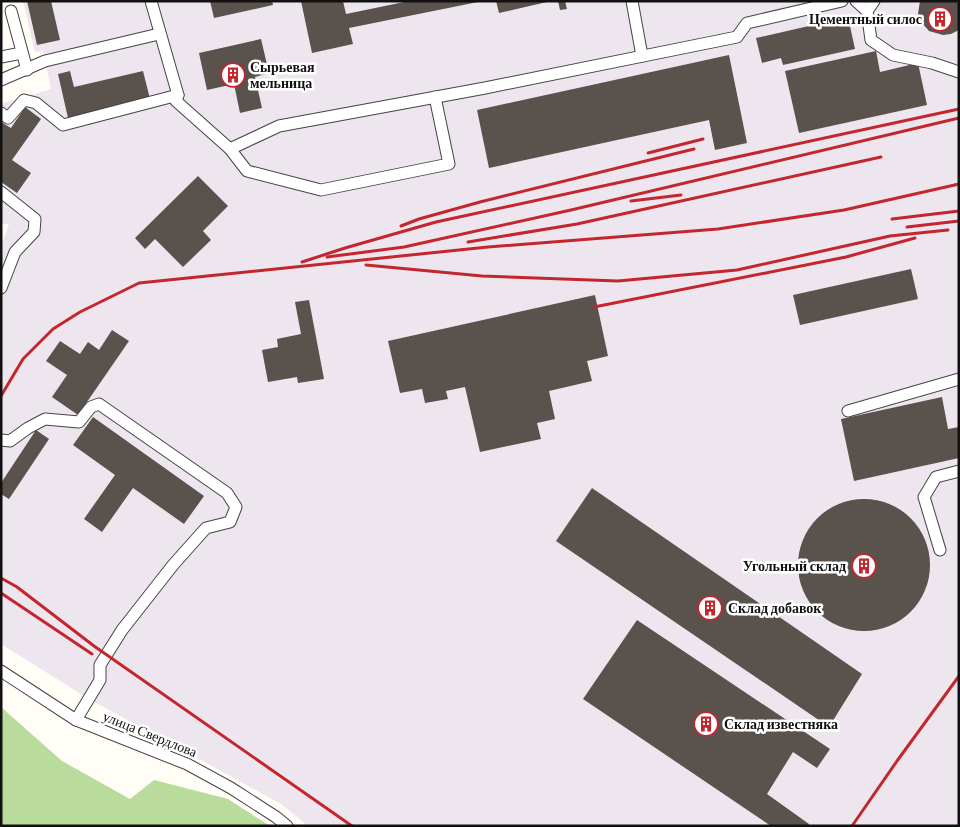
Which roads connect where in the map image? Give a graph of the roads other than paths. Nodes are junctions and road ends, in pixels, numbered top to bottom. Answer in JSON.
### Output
{"nodes":[{"id":1,"x":151,"y":1,"type":"edge"},
{"id":2,"x":632,"y":1,"type":"edge"},
{"id":3,"x":842,"y":1,"type":"edge"},
{"id":4,"x":856,"y":1,"type":"edge"},
{"id":5,"x":874,"y":1,"type":"edge"},
{"id":6,"x":11,"y":11,"type":"dead end"},
{"id":7,"x":867,"y":11,"type":"junction"},
{"id":8,"x":159,"y":34,"type":"junction"},
{"id":9,"x":22,"y":53,"type":"junction"},
{"id":10,"x":642,"y":56,"type":"junction"},
{"id":11,"x":1,"y":57,"type":"edge"},
{"id":12,"x":27,"y":70,"type":"junction"},
{"id":13,"x":959,"y":72,"type":"edge"},
{"id":14,"x":1,"y":80,"type":"edge"},
{"id":15,"x":178,"y":95,"type":"junction"},
{"id":16,"x":435,"y":97,"type":"junction"},
{"id":17,"x":1,"y":113,"type":"edge"},
{"id":18,"x":230,"y":149,"type":"junction"},
{"id":19,"x":1,"y":192,"type":"edge"},
{"id":20,"x":1,"y":288,"type":"edge"},
{"id":21,"x":959,"y":380,"type":"edge"},
{"id":22,"x":848,"y":411,"type":"dead end"},
{"id":23,"x":1,"y":440,"type":"edge"},
{"id":24,"x":959,"y":471,"type":"edge"},
{"id":25,"x":940,"y":550,"type":"dead end"},
{"id":26,"x":1,"y":671,"type":"edge"},
{"id":27,"x":76,"y":720,"type":"junction"},
{"id":28,"x":287,"y":826,"type":"edge"}],
"edges":[{"from":1,"to":8,"type":"street"},
{"from":2,"to":10,"type":"street"},
{"from":3,"to":10,"type":"street"},
{"from":4,"to":7,"type":"street"},
{"from":5,"to":7,"type":"street"},
{"from":6,"to":9,"type":"street"},
{"from":7,"to":13,"type":"street"},
{"from":8,"to":12,"type":"street"},
{"from":8,"to":15,"type":"street"},
{"from":9,"to":11,"type":"street"},
{"from":9,"to":12,"type":"street"},
{"from":10,"to":16,"type":"street"},
{"from":12,"to":14,"type":"street"},
{"from":15,"to":17,"type":"street"},
{"from":15,"to":18,"type":"street"},
{"from":16,"to":18,"type":"street"},
{"from":16,"to":18,"type":"street"},
{"from":19,"to":20,"type":"street"},
{"from":21,"to":22,"type":"street"},
{"from":23,"to":27,"type":"street"},
{"from":24,"to":25,"type":"street"},
{"from":26,"to":27,"type":"street","name":"улица Свердлова"},
{"from":27,"to":28,"type":"street","name":"улица Свердлова"}]}
